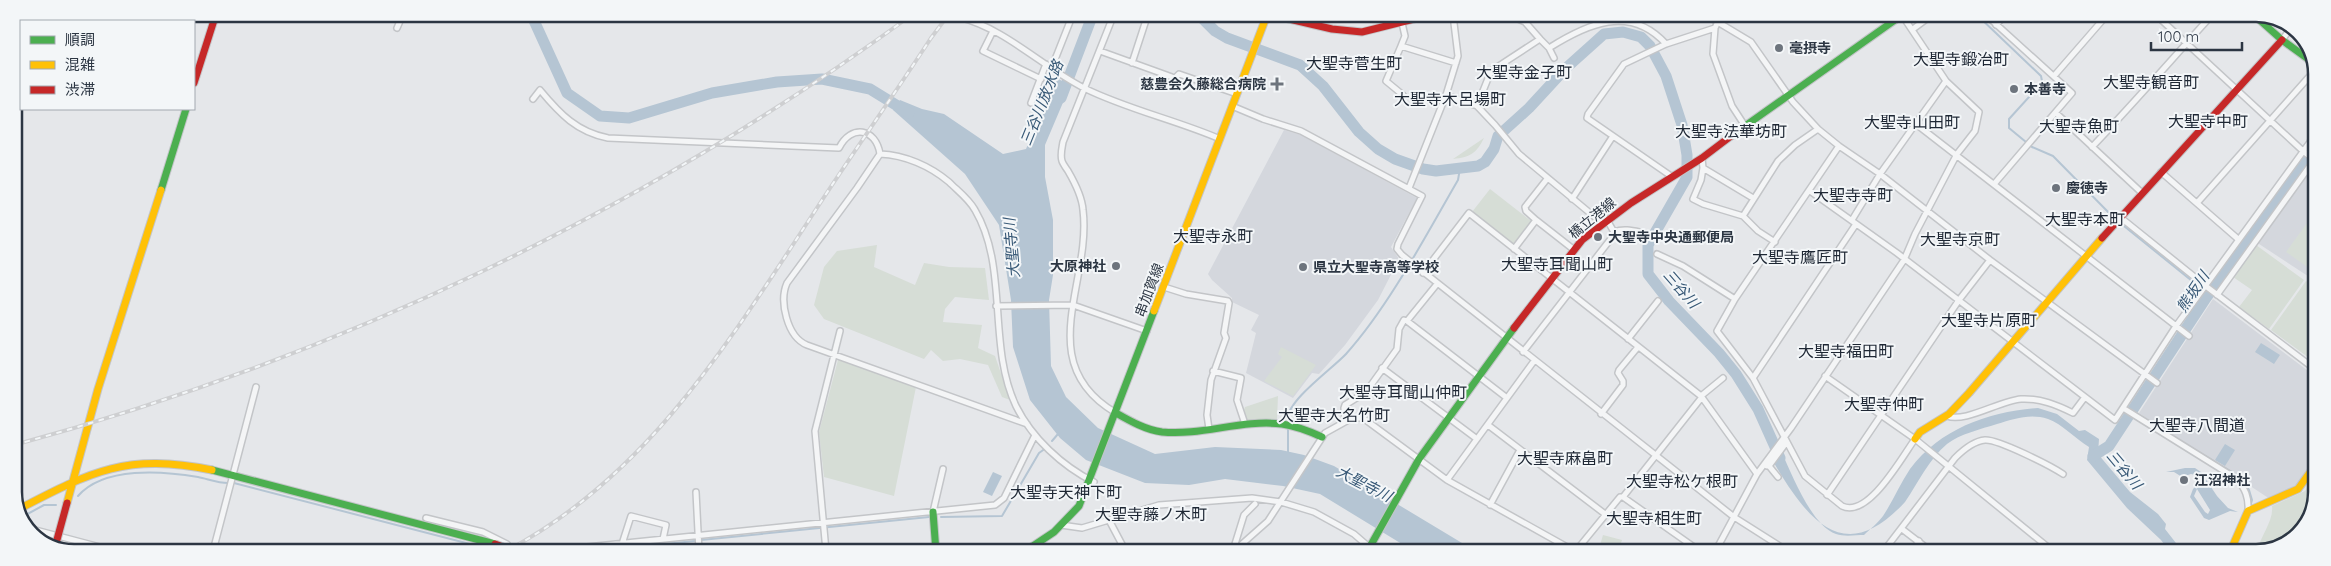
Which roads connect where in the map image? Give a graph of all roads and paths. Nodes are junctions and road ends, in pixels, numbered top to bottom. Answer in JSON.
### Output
{"nodes":[{"id":1,"x":213,"y":22,"type":"edge"},
{"id":2,"x":400,"y":22,"type":"edge"},
{"id":3,"x":977,"y":22,"type":"edge"},
{"id":4,"x":1070,"y":22,"type":"edge"},
{"id":5,"x":1111,"y":22,"type":"edge"},
{"id":6,"x":1145,"y":22,"type":"edge"},
{"id":7,"x":1264,"y":22,"type":"edge"},
{"id":8,"x":1306,"y":22,"type":"edge"},
{"id":9,"x":1398,"y":22,"type":"edge"},
{"id":10,"x":1405,"y":22,"type":"edge"},
{"id":11,"x":1454,"y":22,"type":"edge"},
{"id":12,"x":1526,"y":22,"type":"edge"},
{"id":13,"x":1602,"y":22,"type":"edge"},
{"id":14,"x":1616,"y":22,"type":"edge"},
{"id":15,"x":1718,"y":22,"type":"edge"},
{"id":16,"x":1720,"y":22,"type":"edge"},
{"id":17,"x":1892,"y":22,"type":"edge"},
{"id":18,"x":1908,"y":22,"type":"edge"},
{"id":19,"x":1922,"y":22,"type":"edge"},
{"id":20,"x":1993,"y":22,"type":"edge"},
{"id":21,"x":1999,"y":22,"type":"edge"},
{"id":22,"x":2102,"y":22,"type":"edge"},
{"id":23,"x":2164,"y":22,"type":"edge"},
{"id":24,"x":2206,"y":22,"type":"edge"},
{"id":25,"x":1597,"y":23,"type":"joint"},
{"id":26,"x":2263,"y":23,"type":"edge"},
{"id":27,"x":1996,"y":25,"type":"junction"},
{"id":28,"x":397,"y":28,"type":"dead end"},
{"id":29,"x":1715,"y":28,"type":"junction"},
{"id":30,"x":1913,"y":29,"type":"junction"},
{"id":31,"x":993,"y":30,"type":"junction"},
{"id":32,"x":2288,"y":33,"type":"edge"},
{"id":33,"x":1540,"y":39,"type":"junction"},
{"id":34,"x":2282,"y":40,"type":"junction"},
{"id":35,"x":2186,"y":43,"type":"junction"},
{"id":36,"x":1665,"y":44,"type":"junction"},
{"id":37,"x":1400,"y":46,"type":"junction"},
{"id":38,"x":1549,"y":48,"type":"junction"},
{"id":39,"x":1100,"y":51,"type":"junction"},
{"id":40,"x":1554,"y":58,"type":"dead end"},
{"id":41,"x":2306,"y":58,"type":"edge"},
{"id":42,"x":1132,"y":62,"type":"junction"},
{"id":43,"x":1456,"y":63,"type":"junction"},
{"id":44,"x":1051,"y":67,"type":"junction"},
{"id":45,"x":2054,"y":76,"type":"junction"},
{"id":46,"x":2308,"y":78,"type":"edge"},
{"id":47,"x":1041,"y":79,"type":"junction"},
{"id":48,"x":195,"y":80,"type":"edge"},
{"id":49,"x":1946,"y":81,"type":"junction"},
{"id":50,"x":1083,"y":87,"type":"junction"},
{"id":51,"x":2236,"y":88,"type":"junction"},
{"id":52,"x":1237,"y":94,"type":"junction"},
{"id":53,"x":1788,"y":94,"type":"junction"},
{"id":54,"x":1403,"y":95,"type":"dead end"},
{"id":55,"x":1446,"y":95,"type":"junction"},
{"id":56,"x":533,"y":99,"type":"dead end"},
{"id":57,"x":1031,"y":103,"type":"dead end"},
{"id":58,"x":1232,"y":106,"type":"junction"},
{"id":59,"x":1477,"y":106,"type":"junction"},
{"id":60,"x":186,"y":110,"type":"edge"},
{"id":61,"x":2056,"y":113,"type":"junction"},
{"id":62,"x":2271,"y":121,"type":"junction"},
{"id":63,"x":1916,"y":124,"type":"junction"},
{"id":64,"x":1745,"y":126,"type":"junction"},
{"id":65,"x":1818,"y":129,"type":"junction"},
{"id":66,"x":1613,"y":136,"type":"junction"},
{"id":67,"x":1220,"y":139,"type":"junction"},
{"id":68,"x":2308,"y":144,"type":"edge"},
{"id":69,"x":1839,"y":146,"type":"junction"},
{"id":70,"x":2092,"y":146,"type":"junction"},
{"id":71,"x":2304,"y":152,"type":"junction"},
{"id":72,"x":880,"y":154,"type":"junction"},
{"id":73,"x":1957,"y":154,"type":"junction"},
{"id":74,"x":2308,"y":155,"type":"edge"},
{"id":75,"x":1700,"y":160,"type":"junction"},
{"id":76,"x":1703,"y":168,"type":"junction"},
{"id":77,"x":2308,"y":169,"type":"edge"},
{"id":78,"x":2162,"y":172,"type":"junction"},
{"id":79,"x":1880,"y":174,"type":"junction"},
{"id":80,"x":1671,"y":176,"type":"junction"},
{"id":81,"x":1547,"y":179,"type":"junction"},
{"id":82,"x":1995,"y":183,"type":"junction"},
{"id":83,"x":1409,"y":188,"type":"junction"},
{"id":84,"x":1810,"y":192,"type":"junction"},
{"id":85,"x":2142,"y":193,"type":"junction"},
{"id":86,"x":1753,"y":198,"type":"junction"},
{"id":87,"x":1572,"y":199,"type":"junction"},
{"id":88,"x":2197,"y":203,"type":"junction"},
{"id":89,"x":1927,"y":210,"type":"junction"},
{"id":90,"x":1743,"y":216,"type":"junction"},
{"id":91,"x":2120,"y":217,"type":"junction"},
{"id":92,"x":1536,"y":220,"type":"junction"},
{"id":93,"x":1605,"y":221,"type":"junction"},
{"id":94,"x":1854,"y":222,"type":"junction"},
{"id":95,"x":1614,"y":232,"type":"junction"},
{"id":96,"x":1644,"y":233,"type":"dead end"},
{"id":97,"x":2238,"y":239,"type":"junction"},
{"id":98,"x":1775,"y":242,"type":"junction"},
{"id":99,"x":1514,"y":249,"type":"junction"},
{"id":100,"x":1573,"y":249,"type":"junction"},
{"id":101,"x":1657,"y":254,"type":"dead end"},
{"id":102,"x":2087,"y":256,"type":"junction"},
{"id":103,"x":1904,"y":260,"type":"junction"},
{"id":104,"x":1990,"y":260,"type":"junction"},
{"id":105,"x":1422,"y":272,"type":"junction"},
{"id":106,"x":1550,"y":278,"type":"junction"},
{"id":107,"x":1437,"y":284,"type":"junction"},
{"id":108,"x":2206,"y":286,"type":"junction"},
{"id":109,"x":1164,"y":288,"type":"junction"},
{"id":110,"x":1569,"y":293,"type":"junction"},
{"id":111,"x":2216,"y":294,"type":"junction"},
{"id":112,"x":1736,"y":299,"type":"junction"},
{"id":113,"x":1959,"y":300,"type":"junction"},
{"id":114,"x":1658,"y":301,"type":"dead end"},
{"id":115,"x":2048,"y":302,"type":"junction"},
{"id":116,"x":1070,"y":305,"type":"junction"},
{"id":117,"x":996,"y":306,"type":"junction"},
{"id":118,"x":1406,"y":321,"type":"junction"},
{"id":119,"x":2176,"y":326,"type":"junction"},
{"id":120,"x":840,"y":331,"type":"dead end"},
{"id":121,"x":1147,"y":331,"type":"junction"},
{"id":122,"x":2188,"y":336,"type":"dead end"},
{"id":123,"x":1506,"y":338,"type":"junction"},
{"id":124,"x":1628,"y":339,"type":"junction"},
{"id":125,"x":2014,"y":342,"type":"junction"},
{"id":126,"x":1638,"y":347,"type":"junction"},
{"id":127,"x":1523,"y":352,"type":"junction"},
{"id":128,"x":833,"y":355,"type":"junction"},
{"id":129,"x":1534,"y":361,"type":"junction"},
{"id":130,"x":2308,"y":364,"type":"edge"},
{"id":131,"x":1382,"y":368,"type":"junction"},
{"id":132,"x":1213,"y":371,"type":"junction"},
{"id":133,"x":2144,"y":375,"type":"junction"},
{"id":134,"x":1478,"y":376,"type":"junction"},
{"id":135,"x":1825,"y":376,"type":"junction"},
{"id":136,"x":1724,"y":378,"type":"dead end"},
{"id":137,"x":1753,"y":378,"type":"junction"},
{"id":138,"x":2156,"y":383,"type":"dead end"},
{"id":139,"x":256,"y":388,"type":"dead end"},
{"id":140,"x":1701,"y":397,"type":"junction"},
{"id":141,"x":1507,"y":398,"type":"junction"},
{"id":142,"x":2085,"y":398,"type":"junction"},
{"id":143,"x":2122,"y":408,"type":"junction"},
{"id":144,"x":1601,"y":414,"type":"junction"},
{"id":145,"x":1881,"y":414,"type":"junction"},
{"id":146,"x":1115,"y":415,"type":"junction"},
{"id":147,"x":1947,"y":416,"type":"junction"},
{"id":148,"x":1449,"y":417,"type":"junction"},
{"id":149,"x":1345,"y":421,"type":"junction"},
{"id":150,"x":1027,"y":424,"type":"junction"},
{"id":151,"x":1245,"y":424,"type":"junction"},
{"id":152,"x":1488,"y":425,"type":"junction"},
{"id":153,"x":1209,"y":429,"type":"junction"},
{"id":154,"x":1035,"y":435,"type":"junction"},
{"id":155,"x":1322,"y":436,"type":"junction"},
{"id":156,"x":1477,"y":439,"type":"junction"},
{"id":157,"x":1915,"y":439,"type":"junction"},
{"id":158,"x":1784,"y":441,"type":"junction"},
{"id":159,"x":1520,"y":450,"type":"junction"},
{"id":160,"x":1655,"y":456,"type":"junction"},
{"id":161,"x":1419,"y":459,"type":"junction"},
{"id":162,"x":1768,"y":464,"type":"junction"},
{"id":163,"x":1948,"y":466,"type":"junction"},
{"id":164,"x":943,"y":469,"type":"dead end"},
{"id":165,"x":1757,"y":474,"type":"junction"},
{"id":166,"x":2063,"y":474,"type":"dead end"},
{"id":167,"x":2308,"y":475,"type":"edge"},
{"id":168,"x":233,"y":476,"type":"junction"},
{"id":169,"x":1778,"y":477,"type":"dead end"},
{"id":170,"x":1091,"y":480,"type":"junction"},
{"id":171,"x":1447,"y":480,"type":"junction"},
{"id":172,"x":73,"y":481,"type":"junction"},
{"id":173,"x":696,"y":492,"type":"dead end"},
{"id":174,"x":1827,"y":495,"type":"junction"},
{"id":175,"x":1623,"y":497,"type":"junction"},
{"id":176,"x":1245,"y":498,"type":"junction"},
{"id":177,"x":1281,"y":502,"type":"junction"},
{"id":178,"x":1490,"y":505,"type":"junction"},
{"id":179,"x":25,"y":506,"type":"edge"},
{"id":180,"x":2248,"y":510,"type":"junction"},
{"id":181,"x":934,"y":512,"type":"junction"},
{"id":182,"x":1605,"y":514,"type":"junction"},
{"id":183,"x":1734,"y":517,"type":"junction"},
{"id":184,"x":426,"y":518,"type":"dead end"},
{"id":185,"x":1109,"y":520,"type":"junction"},
{"id":186,"x":824,"y":525,"type":"junction"},
{"id":187,"x":1061,"y":525,"type":"junction"},
{"id":188,"x":1902,"y":528,"type":"junction"},
{"id":189,"x":40,"y":531,"type":"edge"},
{"id":190,"x":698,"y":535,"type":"junction"},
{"id":191,"x":663,"y":539,"type":"junction"},
{"id":192,"x":57,"y":540,"type":"edge"},
{"id":193,"x":1919,"y":541,"type":"junction"},
{"id":194,"x":89,"y":544,"type":"edge"},
{"id":195,"x":215,"y":544,"type":"edge"},
{"id":196,"x":495,"y":544,"type":"edge"},
{"id":197,"x":507,"y":544,"type":"tunnel mouth"},
{"id":198,"x":622,"y":544,"type":"joint"},
{"id":199,"x":699,"y":544,"type":"edge"},
{"id":200,"x":825,"y":544,"type":"edge"},
{"id":201,"x":936,"y":544,"type":"edge"},
{"id":202,"x":1038,"y":544,"type":"edge"},
{"id":203,"x":1122,"y":544,"type":"edge"},
{"id":204,"x":1235,"y":544,"type":"edge"},
{"id":205,"x":1242,"y":544,"type":"edge"},
{"id":206,"x":1365,"y":544,"type":"edge"},
{"id":207,"x":1371,"y":544,"type":"edge"},
{"id":208,"x":1561,"y":544,"type":"edge"},
{"id":209,"x":1581,"y":544,"type":"edge"},
{"id":210,"x":1690,"y":544,"type":"edge"},
{"id":211,"x":1719,"y":544,"type":"edge"},
{"id":212,"x":1776,"y":544,"type":"edge"},
{"id":213,"x":1889,"y":544,"type":"edge"},
{"id":214,"x":1917,"y":544,"type":"edge"},
{"id":215,"x":1923,"y":544,"type":"edge"},
{"id":216,"x":2044,"y":544,"type":"edge"},
{"id":217,"x":2233,"y":544,"type":"edge"}],
"edges":[{"from":1,"to":48,"type":"main road"},
{"from":2,"to":28,"type":"street"},
{"from":3,"to":31,"type":"street"},
{"from":4,"to":44,"type":"street"},
{"from":5,"to":39,"type":"street"},
{"from":6,"to":42,"type":"street"},
{"from":7,"to":52,"type":"main road","name":"串加賀線"},
{"from":8,"to":9,"type":"main road"},
{"from":10,"to":37,"type":"street"},
{"from":11,"to":43,"type":"street"},
{"from":12,"to":33,"type":"street"},
{"from":13,"to":25,"type":"street"},
{"from":14,"to":36,"type":"street"},
{"from":15,"to":29,"type":"street"},
{"from":16,"to":53,"type":"street"},
{"from":17,"to":53,"type":"main road","name":"橋立港線"},
{"from":18,"to":30,"type":"street"},
{"from":19,"to":30,"type":"street"},
{"from":20,"to":27,"type":"street"},
{"from":21,"to":27,"type":"street"},
{"from":22,"to":45,"type":"street"},
{"from":23,"to":35,"type":"street"},
{"from":24,"to":35,"type":"street"},
{"from":25,"to":38,"type":"street"},
{"from":26,"to":34,"type":"main road"},
{"from":27,"to":45,"type":"street"},
{"from":29,"to":36,"type":"street"},
{"from":29,"to":64,"type":"street"},
{"from":30,"to":49,"type":"street"},
{"from":31,"to":44,"type":"street"},
{"from":31,"to":47,"type":"street"},
{"from":32,"to":34,"type":"street"},
{"from":33,"to":38,"type":"street"},
{"from":33,"to":59,"type":"street"},
{"from":34,"to":41,"type":"main road"},
{"from":34,"to":51,"type":"main road"},
{"from":35,"to":51,"type":"street"},
{"from":35,"to":70,"type":"street"},
{"from":36,"to":66,"type":"street"},
{"from":37,"to":43,"type":"street"},
{"from":37,"to":54,"type":"street"},
{"from":38,"to":40,"type":"street"},
{"from":39,"to":42,"type":"street"},
{"from":39,"to":50,"type":"street"},
{"from":42,"to":52,"type":"street"},
{"from":43,"to":55,"type":"street"},
{"from":44,"to":47,"type":"street"},
{"from":44,"to":50,"type":"street"},
{"from":45,"to":61,"type":"street"},
{"from":46,"to":62,"type":"street"},
{"from":47,"to":57,"type":"street"},
{"from":49,"to":63,"type":"street"},
{"from":49,"to":73,"type":"street"},
{"from":50,"to":67,"type":"street"},
{"from":50,"to":116,"type":"street"},
{"from":51,"to":62,"type":"street"},
{"from":51,"to":78,"type":"main road"},
{"from":52,"to":58,"type":"main road","name":"串加賀線"},
{"from":53,"to":64,"type":"main road","name":"橋立港線"},
{"from":53,"to":65,"type":"street"},
{"from":55,"to":59,"type":"street"},
{"from":55,"to":83,"type":"street"},
{"from":56,"to":72,"type":"street"},
{"from":58,"to":67,"type":"main road","name":"串加賀線"},
{"from":58,"to":83,"type":"street"},
{"from":59,"to":81,"type":"street"},
{"from":60,"to":172,"type":"main road"},
{"from":61,"to":70,"type":"street"},
{"from":61,"to":82,"type":"street"},
{"from":62,"to":71,"type":"street"},
{"from":62,"to":88,"type":"street"},
{"from":63,"to":73,"type":"street"},
{"from":63,"to":79,"type":"street"},
{"from":64,"to":75,"type":"main road","name":"橋立港線"},
{"from":65,"to":69,"type":"street"},
{"from":65,"to":86,"type":"street"},
{"from":66,"to":80,"type":"street"},
{"from":66,"to":87,"type":"street"},
{"from":67,"to":109,"type":"main road","name":"串加賀線"},
{"from":68,"to":71,"type":"street"},
{"from":69,"to":79,"type":"street"},
{"from":69,"to":84,"type":"street"},
{"from":70,"to":85,"type":"street"},
{"from":71,"to":74,"type":"street"},
{"from":71,"to":97,"type":"street"},
{"from":72,"to":117,"type":"street"},
{"from":72,"to":128,"type":"street"},
{"from":73,"to":82,"type":"street"},
{"from":73,"to":89,"type":"street"},
{"from":75,"to":76,"type":"street"},
{"from":75,"to":80,"type":"main road","name":"橋立港線"},
{"from":76,"to":86,"type":"street"},
{"from":76,"to":90,"type":"street"},
{"from":77,"to":111,"type":"street"},
{"from":78,"to":85,"type":"main road"},
{"from":78,"to":88,"type":"street"},
{"from":79,"to":89,"type":"street"},
{"from":79,"to":94,"type":"street"},
{"from":80,"to":93,"type":"main road","name":"橋立港線"},
{"from":81,"to":87,"type":"street"},
{"from":81,"to":92,"type":"street"},
{"from":82,"to":102,"type":"street"},
{"from":83,"to":105,"type":"street"},
{"from":84,"to":94,"type":"street"},
{"from":84,"to":98,"type":"street"},
{"from":85,"to":91,"type":"main road"},
{"from":86,"to":90,"type":"street"},
{"from":87,"to":93,"type":"street"},
{"from":88,"to":97,"type":"street"},
{"from":89,"to":103,"type":"street"},
{"from":89,"to":104,"type":"street"},
{"from":90,"to":98,"type":"street"},
{"from":91,"to":102,"type":"main road"},
{"from":91,"to":108,"type":"street"},
{"from":92,"to":99,"type":"street"},
{"from":92,"to":100,"type":"street"},
{"from":93,"to":95,"type":"street"},
{"from":93,"to":100,"type":"main road","name":"橋立港線"},
{"from":94,"to":103,"type":"street"},
{"from":94,"to":137,"type":"street"},
{"from":95,"to":96,"type":"street"},
{"from":95,"to":110,"type":"street"},
{"from":97,"to":108,"type":"street"},
{"from":98,"to":112,"type":"street"},
{"from":99,"to":105,"type":"street"},
{"from":99,"to":106,"type":"street"},
{"from":100,"to":106,"type":"main road","name":"橋立港線"},
{"from":101,"to":112,"type":"street"},
{"from":102,"to":115,"type":"main road"},
{"from":102,"to":119,"type":"street"},
{"from":103,"to":113,"type":"street"},
{"from":103,"to":135,"type":"street"},
{"from":104,"to":113,"type":"street"},
{"from":104,"to":115,"type":"street"},
{"from":105,"to":107,"type":"street"},
{"from":106,"to":110,"type":"street"},
{"from":106,"to":123,"type":"main road","name":"橋立港線"},
{"from":107,"to":118,"type":"street"},
{"from":107,"to":123,"type":"street"},
{"from":108,"to":111,"type":"street"},
{"from":108,"to":119,"type":"street"},
{"from":109,"to":121,"type":"main road","name":"串加賀線"},
{"from":109,"to":132,"type":"street"},
{"from":110,"to":124,"type":"street"},
{"from":110,"to":127,"type":"street"},
{"from":111,"to":130,"type":"street"},
{"from":112,"to":137,"type":"street"},
{"from":113,"to":125,"type":"street"},
{"from":113,"to":145,"type":"street"},
{"from":114,"to":124,"type":"street"},
{"from":115,"to":125,"type":"main road"},
{"from":115,"to":133,"type":"street"},
{"from":116,"to":117,"type":"street"},
{"from":116,"to":121,"type":"street"},
{"from":116,"to":146,"type":"street"},
{"from":117,"to":150,"type":"street"},
{"from":118,"to":131,"type":"street"},
{"from":118,"to":134,"type":"street"},
{"from":119,"to":122,"type":"street"},
{"from":119,"to":133,"type":"street"},
{"from":120,"to":128,"type":"street"},
{"from":121,"to":146,"type":"main road","name":"串加賀線"},
{"from":123,"to":127,"type":"street"},
{"from":123,"to":134,"type":"main road","name":"橋立港線"},
{"from":124,"to":126,"type":"street"},
{"from":125,"to":142,"type":"street"},
{"from":125,"to":147,"type":"main road"},
{"from":126,"to":140,"type":"street"},
{"from":126,"to":144,"type":"street"},
{"from":127,"to":129,"type":"street"},
{"from":128,"to":150,"type":"street"},
{"from":128,"to":186,"type":"street"},
{"from":129,"to":141,"type":"street"},
{"from":129,"to":144,"type":"street"},
{"from":131,"to":148,"type":"street"},
{"from":131,"to":149,"type":"street"},
{"from":132,"to":151,"type":"street"},
{"from":132,"to":153,"type":"street"},
{"from":133,"to":138,"type":"street"},
{"from":133,"to":143,"type":"street"},
{"from":134,"to":141,"type":"street"},
{"from":134,"to":148,"type":"main road","name":"橋立港線"},
{"from":135,"to":145,"type":"street"},
{"from":135,"to":158,"type":"street"},
{"from":136,"to":140,"type":"street"},
{"from":137,"to":158,"type":"street"},
{"from":139,"to":168,"type":"street"},
{"from":140,"to":160,"type":"street"},
{"from":140,"to":165,"type":"street"},
{"from":141,"to":152,"type":"street"},
{"from":142,"to":143,"type":"street"},
{"from":142,"to":147,"type":"street"},
{"from":143,"to":180,"type":"street"},
{"from":144,"to":160,"type":"street"},
{"from":145,"to":157,"type":"street"},
{"from":145,"to":174,"type":"street"},
{"from":146,"to":153,"type":"main road"},
{"from":146,"to":170,"type":"main road","name":"串加賀線"},
{"from":147,"to":157,"type":"main road"},
{"from":148,"to":156,"type":"street"},
{"from":148,"to":161,"type":"main road","name":"橋立港線"},
{"from":149,"to":155,"type":"street"},
{"from":149,"to":161,"type":"street"},
{"from":150,"to":154,"type":"street"},
{"from":151,"to":153,"type":"main road"},
{"from":151,"to":155,"type":"main road"},
{"from":152,"to":156,"type":"street"},
{"from":152,"to":159,"type":"street"},
{"from":154,"to":170,"type":"street"},
{"from":154,"to":181,"type":"street"},
{"from":155,"to":177,"type":"street"},
{"from":156,"to":171,"type":"street"},
{"from":157,"to":163,"type":"street"},
{"from":157,"to":174,"type":"street"},
{"from":158,"to":162,"type":"street"},
{"from":158,"to":174,"type":"street"},
{"from":159,"to":178,"type":"street"},
{"from":159,"to":182,"type":"street"},
{"from":160,"to":175,"type":"street"},
{"from":160,"to":183,"type":"street"},
{"from":161,"to":171,"type":"street"},
{"from":161,"to":207,"type":"main road","name":"橋立港線"},
{"from":162,"to":165,"type":"street"},
{"from":162,"to":169,"type":"street"},
{"from":163,"to":166,"type":"street"},
{"from":163,"to":188,"type":"street"},
{"from":163,"to":216,"type":"street"},
{"from":164,"to":181,"type":"street"},
{"from":165,"to":183,"type":"street"},
{"from":167,"to":180,"type":"main road"},
{"from":168,"to":172,"type":"main road"},
{"from":168,"to":195,"type":"street"},
{"from":168,"to":196,"type":"main road","bridge":true},
{"from":170,"to":187,"type":"main road","name":"串加賀線"},
{"from":171,"to":178,"type":"street"},
{"from":172,"to":179,"type":"main road"},
{"from":172,"to":192,"type":"main road","bridge":true},
{"from":173,"to":190,"type":"street"},
{"from":175,"to":182,"type":"street"},
{"from":175,"to":210,"type":"street"},
{"from":176,"to":177,"type":"street"},
{"from":176,"to":185,"type":"street"},
{"from":176,"to":204,"type":"street"},
{"from":177,"to":205,"type":"street"},
{"from":177,"to":206,"type":"street"},
{"from":178,"to":208,"type":"street"},
{"from":180,"to":217,"type":"main road"},
{"from":181,"to":186,"type":"street"},
{"from":181,"to":201,"type":"main road"},
{"from":182,"to":209,"type":"street"},
{"from":183,"to":211,"type":"street"},
{"from":183,"to":212,"type":"street"},
{"from":184,"to":197,"type":"street"},
{"from":185,"to":187,"type":"street"},
{"from":185,"to":203,"type":"street"},
{"from":186,"to":190,"type":"street"},
{"from":186,"to":200,"type":"street"},
{"from":187,"to":202,"type":"main road","name":"串加賀線"},
{"from":188,"to":193,"type":"street"},
{"from":188,"to":213,"type":"street"},
{"from":189,"to":194,"type":"street"},
{"from":190,"to":191,"type":"street"},
{"from":190,"to":199,"type":"street"},
{"from":191,"to":198,"type":"street"},
{"from":191,"to":198,"type":"street"},
{"from":193,"to":214,"type":"street"},
{"from":193,"to":215,"type":"street"}]}
